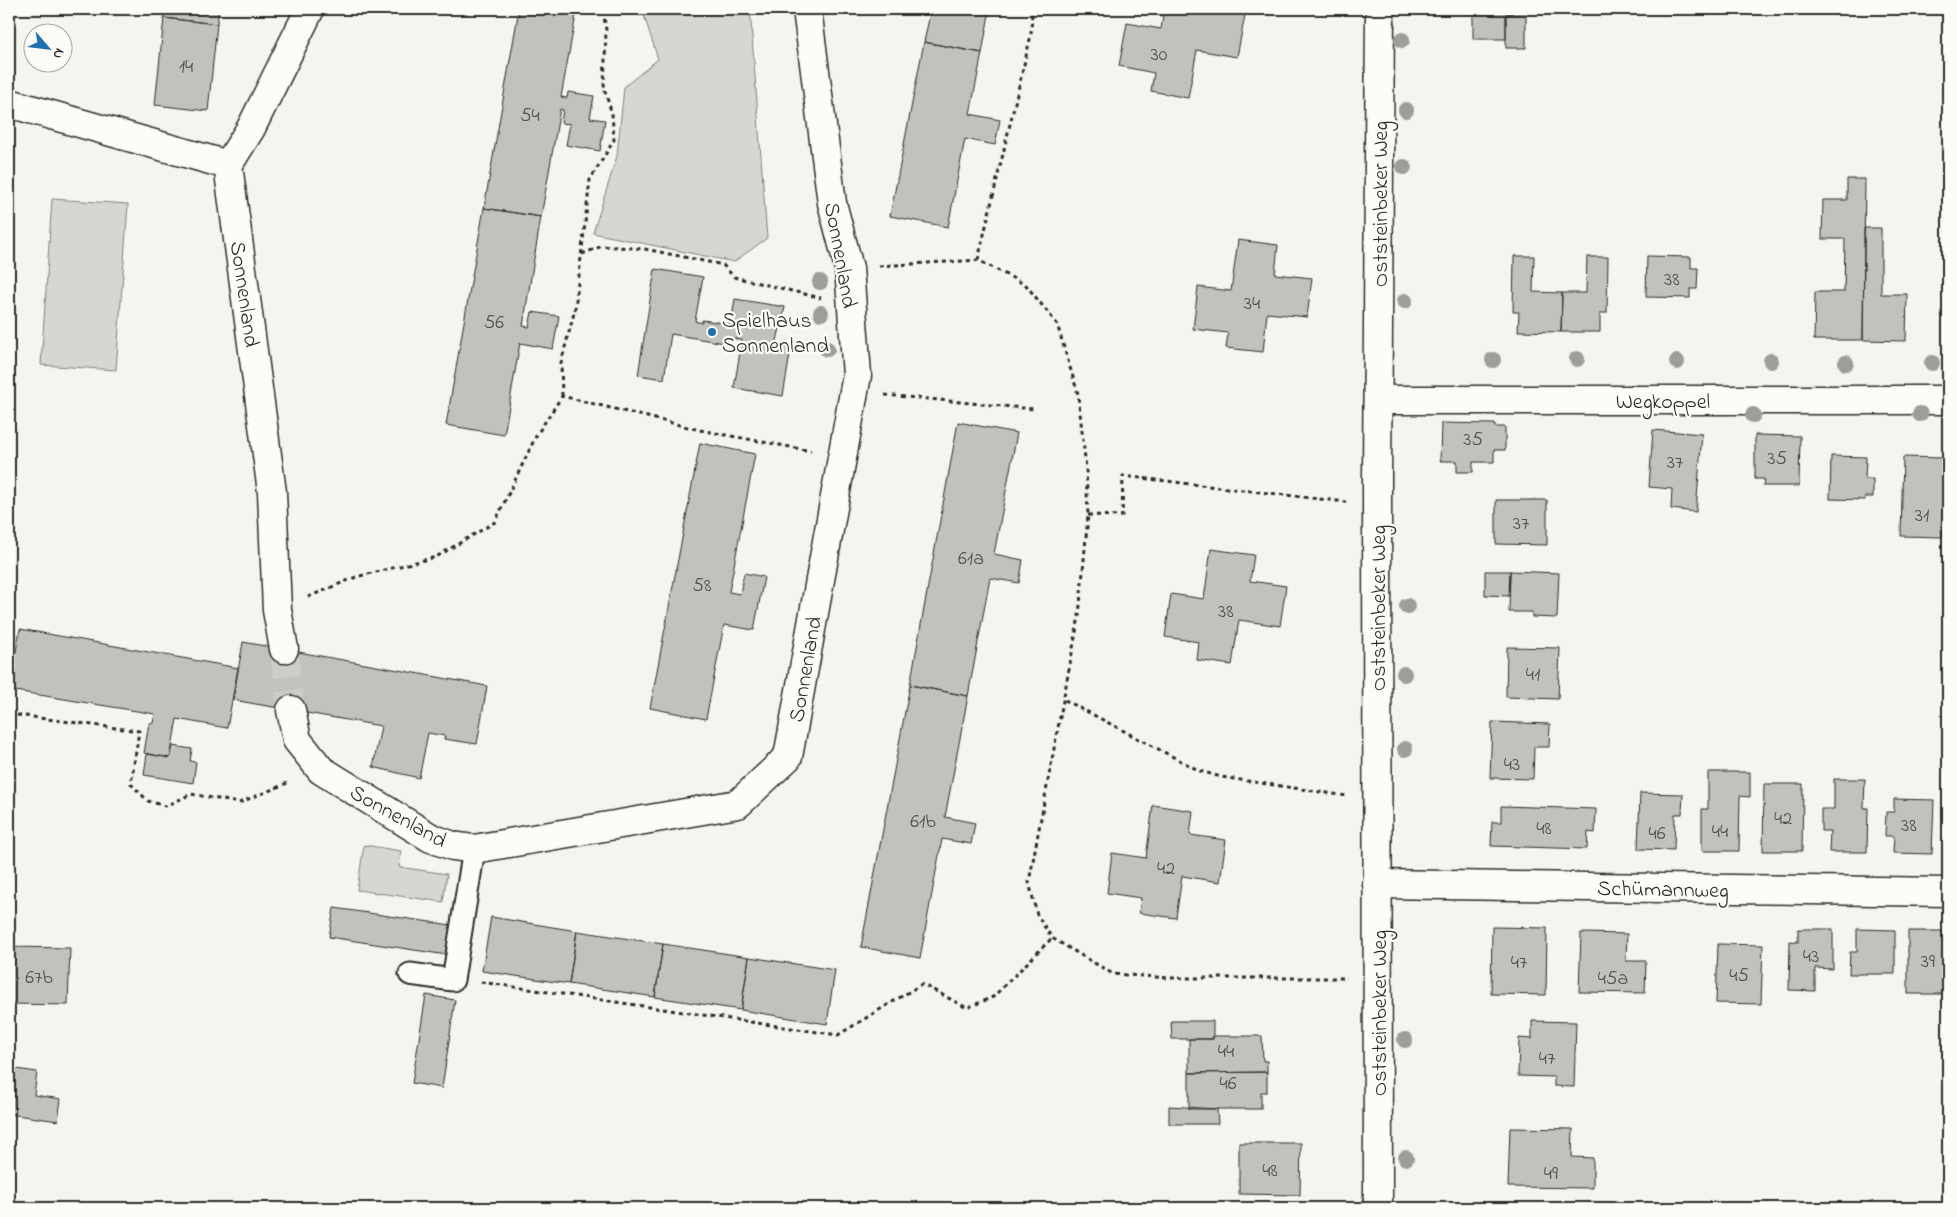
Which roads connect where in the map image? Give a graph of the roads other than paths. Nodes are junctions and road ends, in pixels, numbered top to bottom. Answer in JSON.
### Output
{"nodes":[{"id":1,"x":310,"y":9,"type":"edge"},
{"id":2,"x":807,"y":9,"type":"edge"},
{"id":3,"x":1380,"y":9,"type":"edge"},
{"id":4,"x":9,"y":103,"type":"edge"},
{"id":5,"x":228,"y":165,"type":"junction"},
{"id":6,"x":1378,"y":400,"type":"junction"},
{"id":7,"x":1948,"y":400,"type":"edge"},
{"id":8,"x":284,"y":650,"type":"tunnel mouth"},
{"id":9,"x":291,"y":710,"type":"tunnel mouth"},
{"id":10,"x":474,"y":849,"type":"junction"},
{"id":11,"x":1377,"y":884,"type":"junction"},
{"id":12,"x":1948,"y":892,"type":"edge"},
{"id":13,"x":410,"y":974,"type":"dead end"},
{"id":14,"x":1378,"y":1208,"type":"edge"}],
"edges":[{"from":1,"to":5,"type":"street"},
{"from":2,"to":10,"type":"street","name":"Sonnenland"},
{"from":3,"to":6,"type":"street","name":"Oststeinbeker Weg"},
{"from":4,"to":5,"type":"street"},
{"from":5,"to":8,"type":"street","name":"Sonnenland"},
{"from":6,"to":7,"type":"street","name":"Wegkoppel"},
{"from":6,"to":11,"type":"street","name":"Oststeinbeker Weg"},
{"from":9,"to":10,"type":"street","name":"Sonnenland"},
{"from":10,"to":13,"type":"lane"},
{"from":11,"to":12,"type":"street","name":"Schümannweg"},
{"from":11,"to":14,"type":"street","name":"Oststeinbeker Weg"}]}
